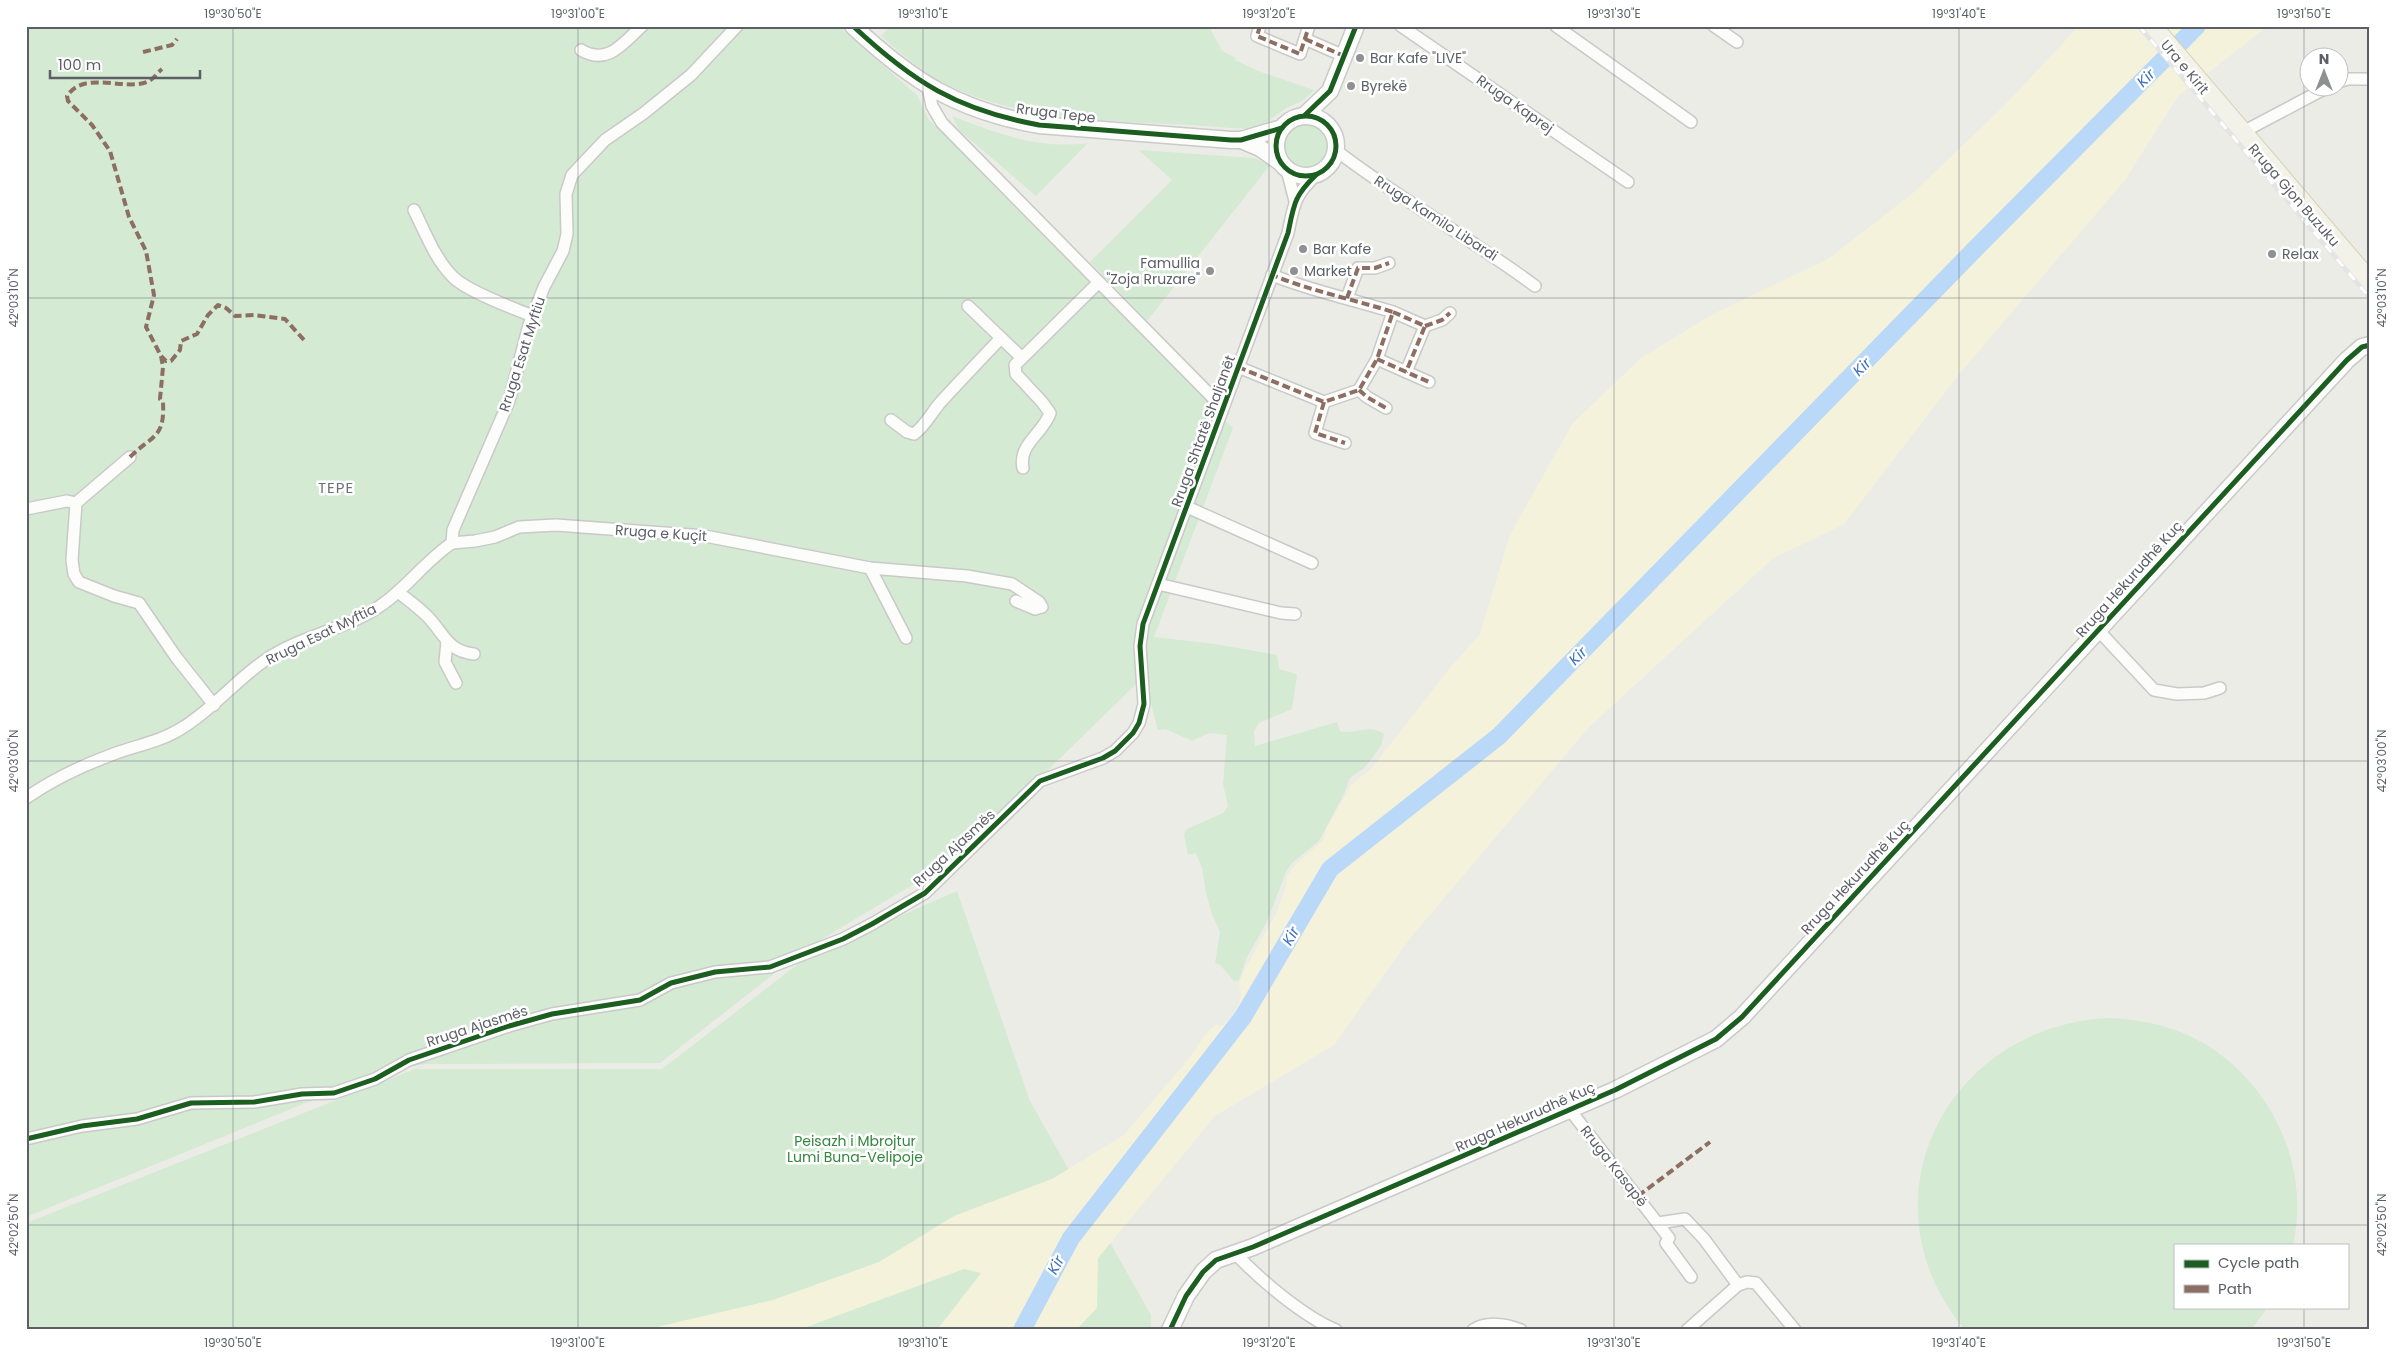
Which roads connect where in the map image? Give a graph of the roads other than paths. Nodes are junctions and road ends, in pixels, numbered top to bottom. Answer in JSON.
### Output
{"nodes":[{"id":1,"x":642,"y":26,"type":"edge"},
{"id":2,"x":737,"y":26,"type":"edge"},
{"id":3,"x":853,"y":26,"type":"edge"},
{"id":4,"x":1260,"y":26,"type":"edge"},
{"id":5,"x":1310,"y":26,"type":"edge"},
{"id":6,"x":1356,"y":26,"type":"edge"},
{"id":7,"x":1401,"y":26,"type":"edge"},
{"id":8,"x":1556,"y":26,"type":"edge"},
{"id":9,"x":1714,"y":26,"type":"edge"},
{"id":10,"x":2152,"y":26,"type":"edge"},
{"id":11,"x":1305,"y":39,"type":"junction"},
{"id":12,"x":1736,"y":42,"type":"dead end"},
{"id":13,"x":581,"y":50,"type":"dead end"},
{"id":14,"x":1344,"y":56,"type":"junction"},
{"id":15,"x":2348,"y":79,"type":"edge"},
{"id":16,"x":2370,"y":79,"type":"edge"},
{"id":17,"x":928,"y":86,"type":"junction"},
{"id":18,"x":1330,"y":90,"type":"junction"},
{"id":19,"x":2307,"y":98,"type":"edge"},
{"id":20,"x":2219,"y":107,"type":"joint"},
{"id":21,"x":1305,"y":115,"type":"junction"},
{"id":22,"x":1691,"y":122,"type":"dead end"},
{"id":23,"x":1329,"y":126,"type":"junction"},
{"id":24,"x":1282,"y":128,"type":"junction"},
{"id":25,"x":2241,"y":133,"type":"junction"},
{"id":26,"x":1241,"y":140,"type":"junction"},
{"id":27,"x":1337,"y":151,"type":"junction"},
{"id":28,"x":1284,"y":166,"type":"junction"},
{"id":29,"x":1316,"y":175,"type":"junction"},
{"id":30,"x":1628,"y":182,"type":"dead end"},
{"id":31,"x":1295,"y":201,"type":"junction"},
{"id":32,"x":414,"y":210,"type":"dead end"},
{"id":33,"x":1389,"y":263,"type":"dead end"},
{"id":34,"x":1272,"y":275,"type":"junction"},
{"id":35,"x":2370,"y":282,"type":"edge"},
{"id":36,"x":1098,"y":283,"type":"junction"},
{"id":37,"x":1535,"y":286,"type":"dead end"},
{"id":38,"x":1347,"y":298,"type":"junction"},
{"id":39,"x":968,"y":306,"type":"dead end"},
{"id":40,"x":1393,"y":312,"type":"junction"},
{"id":41,"x":1450,"y":314,"type":"dead end"},
{"id":42,"x":533,"y":316,"type":"junction"},
{"id":43,"x":1425,"y":326,"type":"junction"},
{"id":44,"x":1001,"y":338,"type":"junction"},
{"id":45,"x":2370,"y":345,"type":"edge"},
{"id":46,"x":1021,"y":357,"type":"junction"},
{"id":47,"x":1377,"y":359,"type":"junction"},
{"id":48,"x":1238,"y":367,"type":"junction"},
{"id":49,"x":1406,"y":372,"type":"junction"},
{"id":50,"x":1429,"y":382,"type":"dead end"},
{"id":51,"x":1359,"y":390,"type":"junction"},
{"id":52,"x":1324,"y":402,"type":"junction"},
{"id":53,"x":1223,"y":408,"type":"junction"},
{"id":54,"x":1386,"y":408,"type":"dead end"},
{"id":55,"x":891,"y":420,"type":"dead end"},
{"id":56,"x":1345,"y":442,"type":"dead end"},
{"id":57,"x":130,"y":457,"type":"dead end"},
{"id":58,"x":1023,"y":468,"type":"dead end"},
{"id":59,"x":76,"y":503,"type":"junction"},
{"id":60,"x":1187,"y":507,"type":"junction"},
{"id":61,"x":26,"y":509,"type":"edge"},
{"id":62,"x":452,"y":543,"type":"junction"},
{"id":63,"x":1312,"y":563,"type":"dead end"},
{"id":64,"x":870,"y":568,"type":"junction"},
{"id":65,"x":1158,"y":584,"type":"junction"},
{"id":66,"x":398,"y":592,"type":"junction"},
{"id":67,"x":1016,"y":601,"type":"dead end"},
{"id":68,"x":1296,"y":614,"type":"dead end"},
{"id":69,"x":2098,"y":630,"type":"junction"},
{"id":70,"x":906,"y":638,"type":"dead end"},
{"id":71,"x":447,"y":642,"type":"junction"},
{"id":72,"x":474,"y":654,"type":"dead end"},
{"id":73,"x":456,"y":683,"type":"dead end"},
{"id":74,"x":2220,"y":688,"type":"dead end"},
{"id":75,"x":1144,"y":704,"type":"joint"},
{"id":76,"x":214,"y":705,"type":"junction"},
{"id":77,"x":26,"y":798,"type":"edge"},
{"id":78,"x":1570,"y":1110,"type":"junction"},
{"id":79,"x":26,"y":1139,"type":"edge"},
{"id":80,"x":1658,"y":1223,"type":"junction"},
{"id":81,"x":1235,"y":1253,"type":"junction"},
{"id":82,"x":1691,"y":1277,"type":"dead end"},
{"id":83,"x":1738,"y":1285,"type":"junction"},
{"id":84,"x":1332,"y":1329,"type":"edge"},
{"id":85,"x":1170,"y":1330,"type":"edge"},
{"id":86,"x":1473,"y":1330,"type":"edge"},
{"id":87,"x":1521,"y":1330,"type":"edge"},
{"id":88,"x":1687,"y":1330,"type":"edge"},
{"id":89,"x":1795,"y":1330,"type":"edge"}],
"edges":[{"from":1,"to":13,"type":"street"},
{"from":2,"to":42,"type":"street","name":"Rruga Esat Myftiu"},
{"from":3,"to":17,"type":"street","name":"Rruga Tepe"},
{"from":4,"to":11,"type":"street"},
{"from":5,"to":11,"type":"street"},
{"from":6,"to":14,"type":"street"},
{"from":7,"to":30,"type":"street","name":"Rruga Kaprej"},
{"from":8,"to":22,"type":"street"},
{"from":9,"to":12,"type":"street"},
{"from":10,"to":20,"type":"main road","name":"Ura e Kirit"},
{"from":11,"to":14,"type":"street"},
{"from":14,"to":18,"type":"street"},
{"from":15,"to":16,"type":"street"},
{"from":17,"to":26,"type":"street","name":"Rruga Tepe"},
{"from":17,"to":36,"type":"street"},
{"from":18,"to":21,"type":"street"},
{"from":18,"to":23,"type":"street"},
{"from":19,"to":25,"type":"street"},
{"from":20,"to":25,"type":"main road","name":"Rruga Gjon Buzuku"},
{"from":21,"to":23,"type":"street"},
{"from":21,"to":24,"type":"street"},
{"from":23,"to":27,"type":"street"},
{"from":24,"to":26,"type":"street","name":"Rruga Tepe"},
{"from":24,"to":28,"type":"street"},
{"from":25,"to":35,"type":"main road","name":"Rruga Gjon Buzuku"},
{"from":26,"to":28,"type":"street","name":"Rruga Tepe"},
{"from":27,"to":29,"type":"street"},
{"from":27,"to":37,"type":"street","name":"Rruga Kamilo Libardi"},
{"from":28,"to":29,"type":"street"},
{"from":28,"to":31,"type":"street","name":"Rruga Shtatë Shaljanët"},
{"from":29,"to":31,"type":"street","name":"Rruga Shtatë Shaljanët"},
{"from":31,"to":34,"type":"street","name":"Rruga Shtatë Shaljanët"},
{"from":32,"to":42,"type":"street"},
{"from":33,"to":38,"type":"street"},
{"from":34,"to":38,"type":"street"},
{"from":34,"to":48,"type":"street","name":"Rruga Shtatë Shaljanët"},
{"from":36,"to":46,"type":"street"},
{"from":36,"to":53,"type":"street"},
{"from":38,"to":40,"type":"street"},
{"from":39,"to":44,"type":"street"},
{"from":40,"to":43,"type":"street"},
{"from":40,"to":47,"type":"street"},
{"from":41,"to":43,"type":"street"},
{"from":42,"to":62,"type":"street","name":"Rruga Esat Myftiu"},
{"from":43,"to":49,"type":"street"},
{"from":44,"to":46,"type":"street"},
{"from":44,"to":55,"type":"street"},
{"from":45,"to":69,"type":"street","name":"Rruga Hekurudhë Kuç"},
{"from":46,"to":58,"type":"street"},
{"from":47,"to":49,"type":"street"},
{"from":47,"to":51,"type":"street"},
{"from":48,"to":52,"type":"street","name":"Rruga Shtatë Shaljanët"},
{"from":48,"to":53,"type":"street","name":"Rruga Shtatë Shaljanët"},
{"from":49,"to":50,"type":"street"},
{"from":51,"to":52,"type":"street"},
{"from":51,"to":54,"type":"street"},
{"from":52,"to":56,"type":"street"},
{"from":53,"to":60,"type":"street","name":"Rruga Shtatë Shaljanët"},
{"from":57,"to":59,"type":"street"},
{"from":59,"to":61,"type":"street"},
{"from":59,"to":76,"type":"street"},
{"from":60,"to":63,"type":"street","name":"Rruga Shtatë Shaljanët"},
{"from":60,"to":65,"type":"street","name":"Rruga Shtatë Shaljanët"},
{"from":62,"to":64,"type":"street","name":"Rruga e Kuçit"},
{"from":62,"to":66,"type":"street","name":"Rruga Esat Myftia"},
{"from":64,"to":67,"type":"street","name":"Rruga e Kuçit"},
{"from":64,"to":70,"type":"street"},
{"from":65,"to":68,"type":"street"},
{"from":65,"to":75,"type":"street","name":"Rruga Shtatë Shaljanët"},
{"from":66,"to":71,"type":"street"},
{"from":66,"to":76,"type":"street","name":"Rruga Esat Myftia"},
{"from":69,"to":74,"type":"street"},
{"from":69,"to":78,"type":"street","name":"Rruga Hekurudhë Kuç"},
{"from":71,"to":72,"type":"street"},
{"from":71,"to":73,"type":"street"},
{"from":75,"to":79,"type":"street","name":"Rruga Ajasmës"},
{"from":76,"to":77,"type":"street","name":"Rruga Esat Myftia"},
{"from":78,"to":80,"type":"street","name":"Rruga Kasapë"},
{"from":78,"to":81,"type":"street","name":"Rruga Hekurudhë Kuç"},
{"from":80,"to":82,"type":"street","name":"Rruga Kasapë"},
{"from":80,"to":83,"type":"street"},
{"from":81,"to":84,"type":"street"},
{"from":81,"to":85,"type":"street","name":"Rruga Hekurudhë Kuç"},
{"from":83,"to":88,"type":"street"},
{"from":83,"to":89,"type":"street"},
{"from":86,"to":87,"type":"street"}]}
